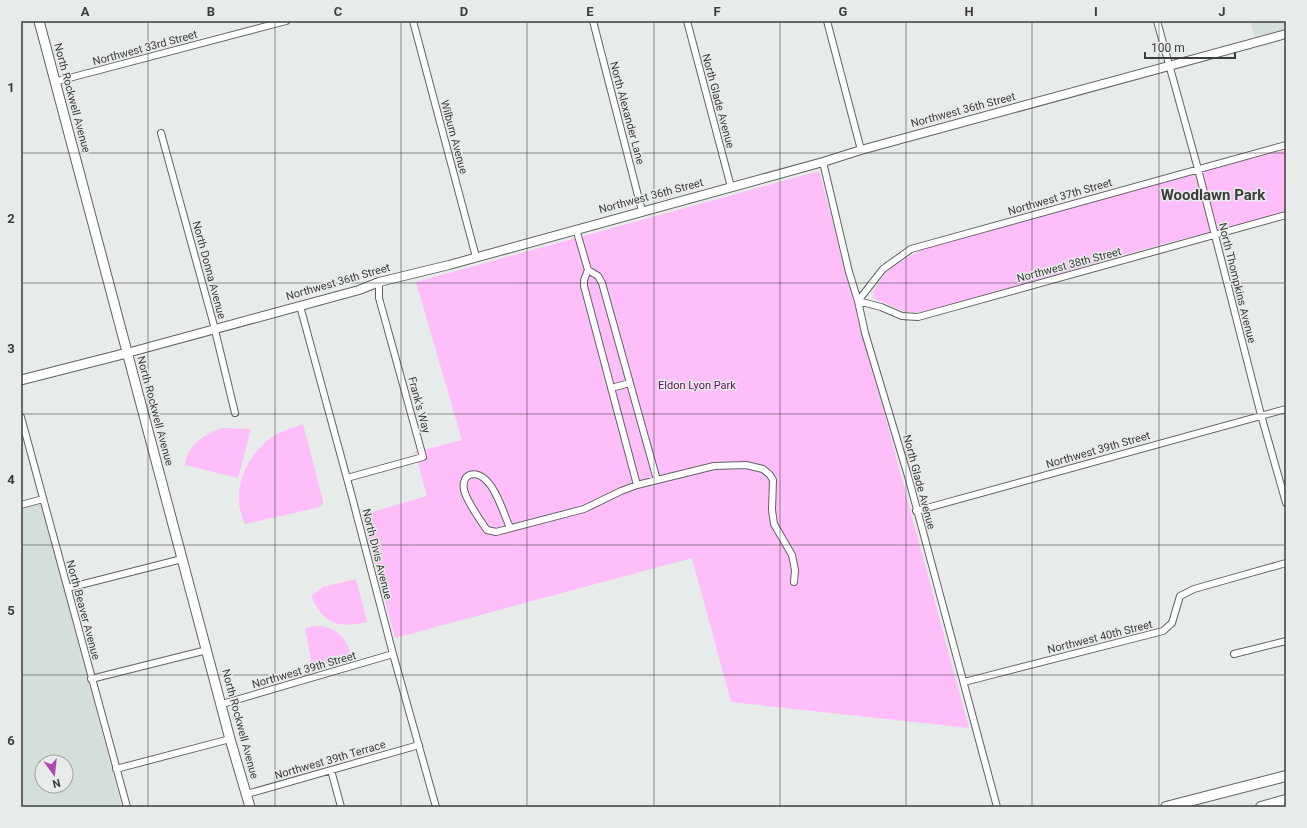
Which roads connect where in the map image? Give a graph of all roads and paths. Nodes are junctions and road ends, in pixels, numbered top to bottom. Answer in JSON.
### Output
{"nodes":[{"id":1,"x":39,"y":21,"type":"edge"},
{"id":2,"x":286,"y":21,"type":"edge"},
{"id":3,"x":413,"y":21,"type":"edge"},
{"id":4,"x":593,"y":21,"type":"edge"},
{"id":5,"x":687,"y":21,"type":"edge"},
{"id":6,"x":827,"y":21,"type":"edge"},
{"id":7,"x":1157,"y":21,"type":"edge"},
{"id":8,"x":1286,"y":34,"type":"edge"},
{"id":9,"x":1169,"y":67,"type":"junction"},
{"id":10,"x":54,"y":82,"type":"junction"},
{"id":11,"x":161,"y":133,"type":"dead end"},
{"id":12,"x":1286,"y":145,"type":"edge"},
{"id":13,"x":862,"y":150,"type":"junction"},
{"id":14,"x":822,"y":162,"type":"junction"},
{"id":15,"x":1198,"y":169,"type":"junction"},
{"id":16,"x":731,"y":187,"type":"junction"},
{"id":17,"x":642,"y":211,"type":"junction"},
{"id":18,"x":1286,"y":215,"type":"edge"},
{"id":19,"x":576,"y":229,"type":"junction"},
{"id":20,"x":1214,"y":235,"type":"junction"},
{"id":21,"x":476,"y":258,"type":"junction"},
{"id":22,"x":588,"y":270,"type":"junction"},
{"id":23,"x":380,"y":282,"type":"junction"},
{"id":24,"x":858,"y":301,"type":"junction"},
{"id":25,"x":300,"y":306,"type":"junction"},
{"id":26,"x":214,"y":329,"type":"junction"},
{"id":27,"x":128,"y":353,"type":"junction"},
{"id":28,"x":21,"y":380,"type":"edge"},
{"id":29,"x":630,"y":383,"type":"junction"},
{"id":30,"x":611,"y":388,"type":"junction"},
{"id":31,"x":1286,"y":408,"type":"edge"},
{"id":32,"x":235,"y":413,"type":"dead end"},
{"id":33,"x":1261,"y":415,"type":"junction"},
{"id":34,"x":21,"y":417,"type":"edge"},
{"id":35,"x":347,"y":478,"type":"junction"},
{"id":36,"x":657,"y":480,"type":"junction"},
{"id":37,"x":638,"y":485,"type":"junction"},
{"id":38,"x":43,"y":499,"type":"junction"},
{"id":39,"x":1286,"y":503,"type":"edge"},
{"id":40,"x":21,"y":505,"type":"edge"},
{"id":41,"x":916,"y":511,"type":"junction"},
{"id":42,"x":510,"y":528,"type":"junction"},
{"id":43,"x":182,"y":559,"type":"junction"},
{"id":44,"x":1286,"y":563,"type":"edge"},
{"id":45,"x":794,"y":582,"type":"dead end"},
{"id":46,"x":68,"y":588,"type":"junction"},
{"id":47,"x":1286,"y":641,"type":"edge"},
{"id":48,"x":207,"y":650,"type":"junction"},
{"id":49,"x":393,"y":654,"type":"junction"},
{"id":50,"x":1234,"y":654,"type":"dead end"},
{"id":51,"x":91,"y":679,"type":"junction"},
{"id":52,"x":964,"y":682,"type":"junction"},
{"id":53,"x":222,"y":704,"type":"junction"},
{"id":54,"x":230,"y":739,"type":"junction"},
{"id":55,"x":419,"y":745,"type":"junction"},
{"id":56,"x":116,"y":769,"type":"junction"},
{"id":57,"x":331,"y":770,"type":"junction"},
{"id":58,"x":1286,"y":776,"type":"edge"},
{"id":59,"x":247,"y":794,"type":"junction"},
{"id":60,"x":1286,"y":800,"type":"edge"},
{"id":61,"x":127,"y":807,"type":"edge"},
{"id":62,"x":250,"y":807,"type":"edge"},
{"id":63,"x":341,"y":807,"type":"edge"},
{"id":64,"x":436,"y":807,"type":"edge"},
{"id":65,"x":997,"y":807,"type":"edge"},
{"id":66,"x":1166,"y":807,"type":"edge"},
{"id":67,"x":1260,"y":807,"type":"edge"}],
"edges":[{"from":1,"to":10,"type":"main road","name":"North Rockwell Avenue"},
{"from":2,"to":10,"type":"street","name":"Northwest 33rd Street"},
{"from":3,"to":21,"type":"street","name":"Wilburn Avenue"},
{"from":4,"to":17,"type":"street","name":"North Alexander Lane"},
{"from":5,"to":16,"type":"street","name":"North Glade Avenue"},
{"from":6,"to":13,"type":"street"},
{"from":7,"to":9,"type":"street","name":"North Thompkins Avenue"},
{"from":8,"to":9,"type":"street","name":"Northwest 36th Street"},
{"from":9,"to":13,"type":"street","name":"Northwest 36th Street"},
{"from":9,"to":15,"type":"street","name":"North Thompkins Avenue"},
{"from":10,"to":27,"type":"main road","name":"North Rockwell Avenue"},
{"from":11,"to":26,"type":"street","name":"North Donna Avenue"},
{"from":12,"to":15,"type":"street","name":"Northwest 37th Street"},
{"from":13,"to":14,"type":"street","name":"Northwest 36th Street"},
{"from":14,"to":16,"type":"street","name":"Northwest 36th Street"},
{"from":14,"to":24,"type":"street","name":"North Glade Avenue"},
{"from":15,"to":20,"type":"street","name":"North Thompkins Avenue"},
{"from":15,"to":24,"type":"street","name":"Northwest 37th Street"},
{"from":16,"to":17,"type":"street","name":"Northwest 36th Street"},
{"from":17,"to":19,"type":"street","name":"Northwest 36th Street"},
{"from":18,"to":20,"type":"street","name":"Northwest 38th Street"},
{"from":19,"to":21,"type":"street","name":"Northwest 36th Street"},
{"from":19,"to":22,"type":"street"},
{"from":20,"to":24,"type":"street","name":"Northwest 38th Street"},
{"from":20,"to":33,"type":"street","name":"North Thompkins Avenue"},
{"from":21,"to":23,"type":"street","name":"Northwest 36th Street"},
{"from":22,"to":29,"type":"street"},
{"from":22,"to":30,"type":"street"},
{"from":23,"to":25,"type":"street","name":"Northwest 36th Street"},
{"from":23,"to":35,"type":"street","name":"Frank's Way"},
{"from":24,"to":41,"type":"street","name":"North Glade Avenue"},
{"from":25,"to":26,"type":"street","name":"Northwest 36th Street"},
{"from":25,"to":35,"type":"street","name":"North Divis Avenue"},
{"from":26,"to":27,"type":"street","name":"Northwest 36th Street"},
{"from":26,"to":32,"type":"street","name":"North Donna Avenue"},
{"from":27,"to":28,"type":"main road","name":"Northwest 36th Street"},
{"from":27,"to":43,"type":"main road","name":"North Rockwell Avenue"},
{"from":29,"to":30,"type":"street"},
{"from":29,"to":36,"type":"street"},
{"from":30,"to":37,"type":"street"},
{"from":31,"to":33,"type":"street","name":"Northwest 39th Street"},
{"from":33,"to":39,"type":"street","name":"North Thompkins Avenue"},
{"from":33,"to":41,"type":"street","name":"Northwest 39th Street"},
{"from":34,"to":38,"type":"street","name":"North Beaver Avenue"},
{"from":35,"to":49,"type":"street","name":"North Divis Avenue"},
{"from":36,"to":37,"type":"street"},
{"from":36,"to":45,"type":"street"},
{"from":37,"to":42,"type":"street"},
{"from":38,"to":40,"type":"street"},
{"from":38,"to":46,"type":"street","name":"North Beaver Avenue"},
{"from":41,"to":52,"type":"street","name":"North Glade Avenue"},
{"from":42,"to":42,"type":"street"},
{"from":43,"to":46,"type":"street"},
{"from":43,"to":48,"type":"main road","name":"North Rockwell Avenue"},
{"from":44,"to":52,"type":"street","name":"Northwest 40th Street"},
{"from":46,"to":51,"type":"street","name":"North Beaver Avenue"},
{"from":47,"to":50,"type":"street"},
{"from":48,"to":51,"type":"street"},
{"from":48,"to":53,"type":"main road","name":"North Rockwell Avenue"},
{"from":49,"to":53,"type":"street","name":"Northwest 39th Street"},
{"from":49,"to":55,"type":"street","name":"North Divis Avenue"},
{"from":51,"to":56,"type":"street","name":"North Beaver Avenue"},
{"from":52,"to":65,"type":"street","name":"North Glade Avenue"},
{"from":53,"to":54,"type":"main road","name":"North Rockwell Avenue"},
{"from":54,"to":56,"type":"street"},
{"from":54,"to":59,"type":"main road","name":"North Rockwell Avenue"},
{"from":55,"to":57,"type":"street","name":"Northwest 39th Terrace"},
{"from":55,"to":64,"type":"street","name":"North Divis Avenue"},
{"from":56,"to":61,"type":"street","name":"North Beaver Avenue"},
{"from":57,"to":59,"type":"street","name":"Northwest 39th Terrace"},
{"from":57,"to":63,"type":"street"},
{"from":58,"to":66,"type":"highway"},
{"from":59,"to":62,"type":"main road","name":"North Rockwell Avenue"},
{"from":60,"to":67,"type":"highway"}]}
